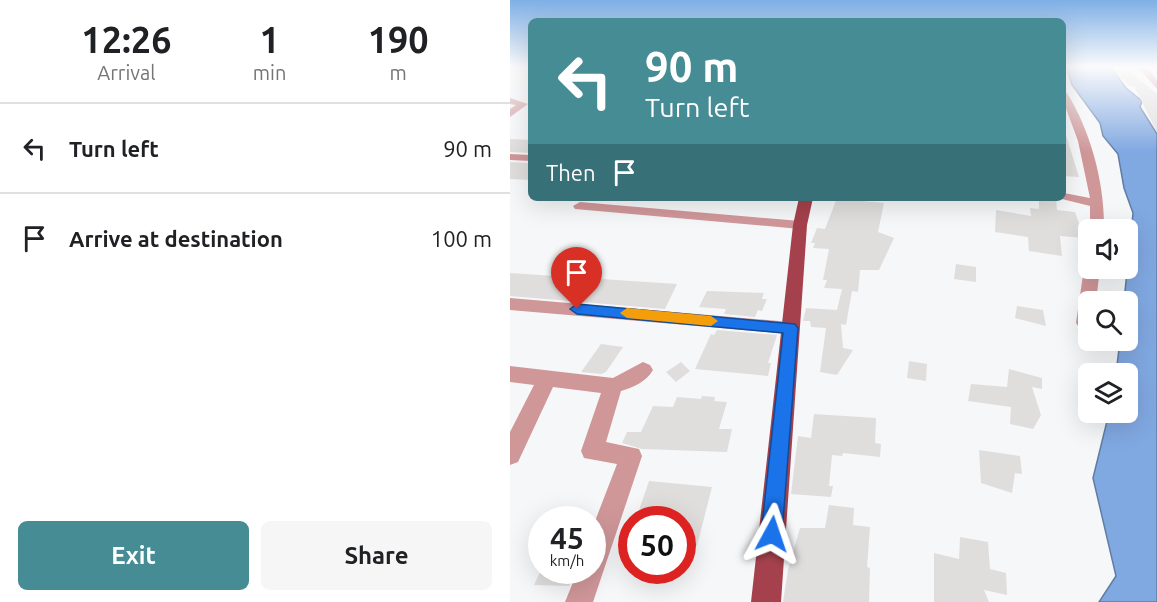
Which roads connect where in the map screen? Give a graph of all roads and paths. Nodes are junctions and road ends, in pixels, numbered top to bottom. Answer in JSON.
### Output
{"nodes":[{"id":1,"x":1066,"y":99,"type":"edge"},
{"id":2,"x":510,"y":101,"type":"edge"},
{"id":3,"x":510,"y":114,"type":"edge"},
{"id":4,"x":510,"y":157,"type":"edge"},
{"id":5,"x":528,"y":158,"type":"edge"},
{"id":6,"x":1066,"y":197,"type":"edge"},
{"id":7,"x":805,"y":201,"type":"edge"},
{"id":8,"x":1096,"y":203,"type":"junction"},
{"id":9,"x":580,"y":206,"type":"dead end"},
{"id":10,"x":1097,"y":219,"type":"edge"},
{"id":11,"x":800,"y":225,"type":"junction"},
{"id":12,"x":510,"y":304,"type":"edge"},
{"id":13,"x":790,"y":328,"type":"junction"},
{"id":14,"x":644,"y":370,"type":"dead end"},
{"id":15,"x":510,"y":374,"type":"edge"},
{"id":16,"x":547,"y":378,"type":"junction"},
{"id":17,"x":613,"y":386,"type":"junction"},
{"id":18,"x":510,"y":455,"type":"edge"},
{"id":19,"x":606,"y":527,"type":"edge"},
{"id":20,"x":586,"y":584,"type":"edge"},
{"id":21,"x":579,"y":602,"type":"edge"},
{"id":22,"x":766,"y":602,"type":"edge"}],
"edges":[{"from":1,"to":8,"type":"street"},
{"from":2,"to":3,"type":"street"},
{"from":4,"to":5,"type":"street"},
{"from":6,"to":8,"type":"street"},
{"from":7,"to":11,"type":"main road"},
{"from":8,"to":10,"type":"street"},
{"from":9,"to":11,"type":"street"},
{"from":11,"to":13,"type":"main road"},
{"from":12,"to":13,"type":"street"},
{"from":13,"to":22,"type":"main road"},
{"from":14,"to":17,"type":"street"},
{"from":15,"to":16,"type":"street"},
{"from":16,"to":17,"type":"street"},
{"from":16,"to":18,"type":"street"},
{"from":17,"to":19,"type":"street"},
{"from":20,"to":21,"type":"street"}]}
